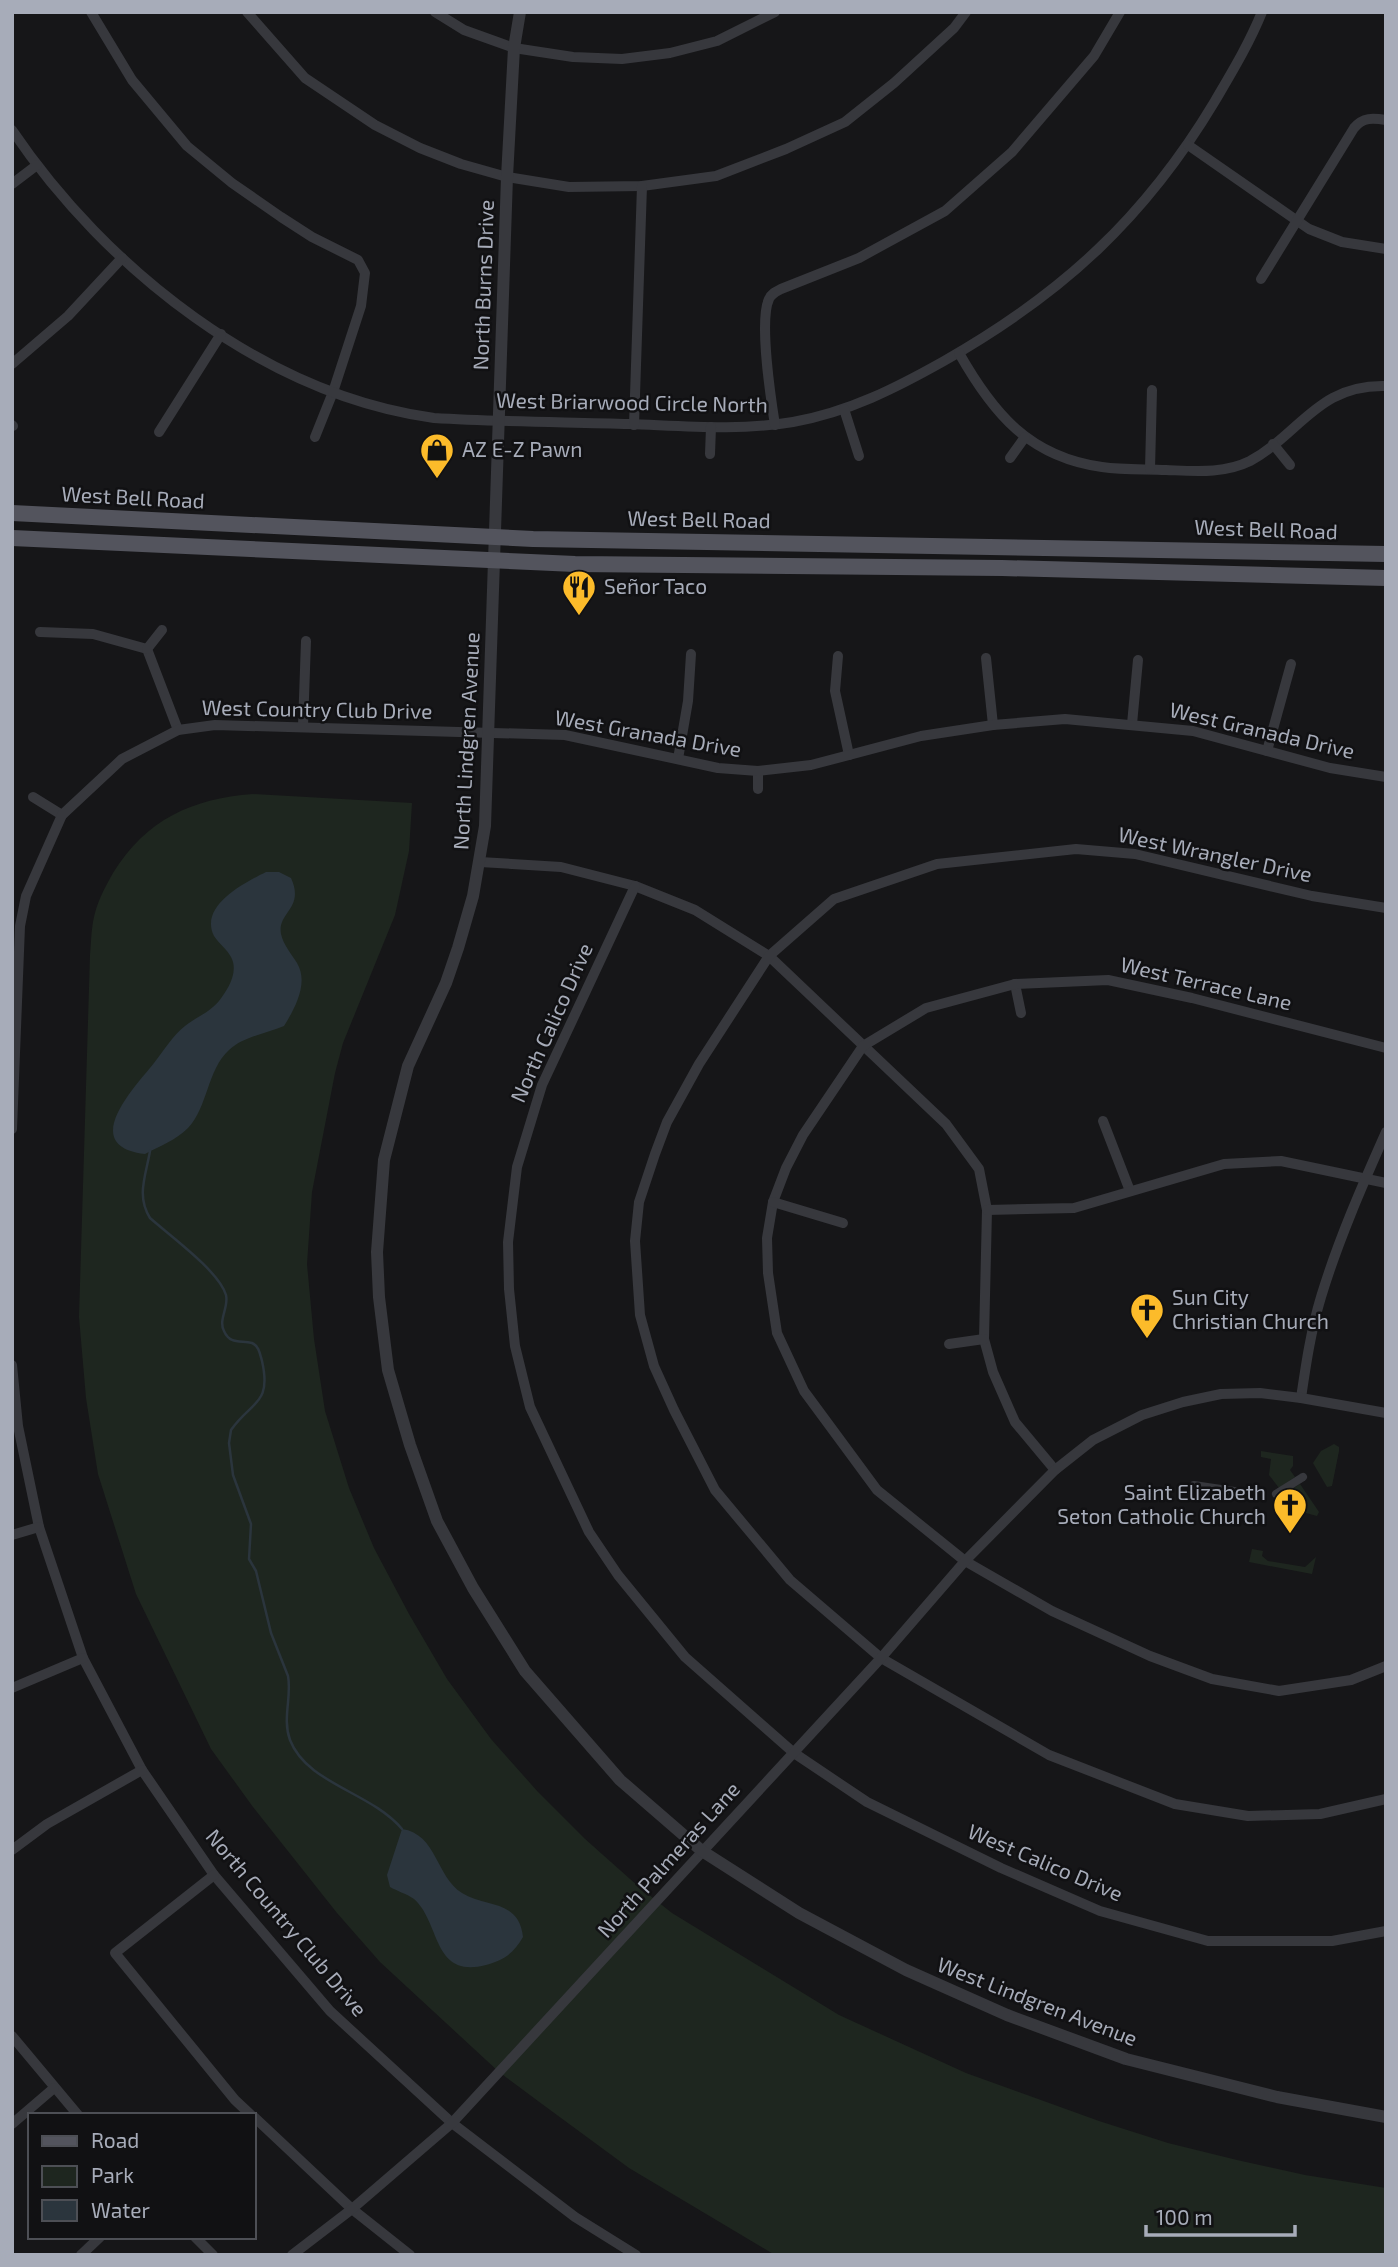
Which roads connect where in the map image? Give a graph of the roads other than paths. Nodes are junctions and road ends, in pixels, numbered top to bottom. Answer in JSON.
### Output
{"nodes":[{"id":1,"x":91,"y":12,"type":"edge"},
{"id":2,"x":247,"y":12,"type":"edge"},
{"id":3,"x":435,"y":12,"type":"edge"},
{"id":4,"x":520,"y":12,"type":"edge"},
{"id":5,"x":775,"y":12,"type":"edge"},
{"id":6,"x":966,"y":12,"type":"edge"},
{"id":7,"x":1120,"y":12,"type":"edge"},
{"id":8,"x":1262,"y":12,"type":"edge"},
{"id":9,"x":514,"y":48,"type":"junction"},
{"id":10,"x":1386,"y":120,"type":"edge"},
{"id":11,"x":12,"y":130,"type":"edge"},
{"id":12,"x":1188,"y":145,"type":"junction"},
{"id":13,"x":37,"y":165,"type":"junction"},
{"id":14,"x":507,"y":177,"type":"junction"},
{"id":15,"x":12,"y":184,"type":"edge"},
{"id":16,"x":642,"y":186,"type":"junction"},
{"id":17,"x":1297,"y":222,"type":"junction"},
{"id":18,"x":1386,"y":249,"type":"edge"},
{"id":19,"x":122,"y":258,"type":"junction"},
{"id":20,"x":1261,"y":279,"type":"dead end"},
{"id":21,"x":221,"y":334,"type":"junction"},
{"id":22,"x":959,"y":353,"type":"junction"},
{"id":23,"x":12,"y":365,"type":"edge"},
{"id":24,"x":1386,"y":386,"type":"edge"},
{"id":25,"x":1152,"y":390,"type":"dead end"},
{"id":26,"x":333,"y":392,"type":"junction"},
{"id":27,"x":844,"y":409,"type":"junction"},
{"id":28,"x":499,"y":420,"type":"junction"},
{"id":29,"x":634,"y":425,"type":"junction"},
{"id":30,"x":775,"y":425,"type":"junction"},
{"id":31,"x":711,"y":427,"type":"junction"},
{"id":32,"x":159,"y":432,"type":"dead end"},
{"id":33,"x":315,"y":437,"type":"dead end"},
{"id":34,"x":1025,"y":437,"type":"junction"},
{"id":35,"x":1273,"y":444,"type":"junction"},
{"id":36,"x":710,"y":454,"type":"dead end"},
{"id":37,"x":859,"y":456,"type":"dead end"},
{"id":38,"x":1010,"y":458,"type":"dead end"},
{"id":39,"x":1290,"y":465,"type":"dead end"},
{"id":40,"x":1150,"y":469,"type":"junction"},
{"id":41,"x":12,"y":513,"type":"edge"},
{"id":42,"x":495,"y":537,"type":"junction"},
{"id":43,"x":12,"y":538,"type":"edge"},
{"id":44,"x":1386,"y":554,"type":"edge"},
{"id":45,"x":495,"y":560,"type":"junction"},
{"id":46,"x":1386,"y":578,"type":"edge"},
{"id":47,"x":162,"y":630,"type":"dead end"},
{"id":48,"x":40,"y":632,"type":"dead end"},
{"id":49,"x":306,"y":641,"type":"dead end"},
{"id":50,"x":147,"y":649,"type":"junction"},
{"id":51,"x":691,"y":653,"type":"dead end"},
{"id":52,"x":838,"y":656,"type":"dead end"},
{"id":53,"x":986,"y":658,"type":"dead end"},
{"id":54,"x":1138,"y":660,"type":"dead end"},
{"id":55,"x":1291,"y":664,"type":"dead end"},
{"id":56,"x":1132,"y":724,"type":"junction"},
{"id":57,"x":993,"y":725,"type":"junction"},
{"id":58,"x":303,"y":726,"type":"junction"},
{"id":59,"x":178,"y":730,"type":"junction"},
{"id":60,"x":489,"y":732,"type":"junction"},
{"id":61,"x":1267,"y":751,"type":"junction"},
{"id":62,"x":849,"y":755,"type":"junction"},
{"id":63,"x":678,"y":759,"type":"junction"},
{"id":64,"x":758,"y":771,"type":"junction"},
{"id":65,"x":1386,"y":777,"type":"edge"},
{"id":66,"x":758,"y":789,"type":"dead end"},
{"id":67,"x":33,"y":797,"type":"dead end"},
{"id":68,"x":62,"y":815,"type":"junction"},
{"id":69,"x":480,"y":862,"type":"junction"},
{"id":70,"x":635,"y":886,"type":"junction"},
{"id":71,"x":1386,"y":908,"type":"edge"},
{"id":72,"x":769,"y":956,"type":"junction"},
{"id":73,"x":1015,"y":984,"type":"junction"},
{"id":74,"x":1021,"y":1013,"type":"dead end"},
{"id":75,"x":863,"y":1046,"type":"junction"},
{"id":76,"x":1386,"y":1048,"type":"edge"},
{"id":77,"x":1103,"y":1121,"type":"dead end"},
{"id":78,"x":12,"y":1129,"type":"edge"},
{"id":79,"x":1386,"y":1132,"type":"edge"},
{"id":80,"x":1366,"y":1178,"type":"junction"},
{"id":81,"x":1386,"y":1183,"type":"edge"},
{"id":82,"x":1130,"y":1192,"type":"junction"},
{"id":83,"x":773,"y":1202,"type":"junction"},
{"id":84,"x":987,"y":1210,"type":"junction"},
{"id":85,"x":843,"y":1223,"type":"dead end"},
{"id":86,"x":984,"y":1339,"type":"junction"},
{"id":87,"x":949,"y":1344,"type":"dead end"},
{"id":88,"x":12,"y":1366,"type":"edge"},
{"id":89,"x":1301,"y":1398,"type":"junction"},
{"id":90,"x":1386,"y":1413,"type":"edge"},
{"id":91,"x":1055,"y":1470,"type":"junction"},
{"id":92,"x":1303,"y":1477,"type":"dead end"},
{"id":93,"x":1194,"y":1485,"type":"dead end"},
{"id":94,"x":1241,"y":1492,"type":"dead end"},
{"id":95,"x":1276,"y":1494,"type":"dead end"},
{"id":96,"x":38,"y":1527,"type":"junction"},
{"id":97,"x":12,"y":1535,"type":"edge"},
{"id":98,"x":965,"y":1561,"type":"junction"},
{"id":99,"x":83,"y":1658,"type":"junction"},
{"id":100,"x":881,"y":1658,"type":"junction"},
{"id":101,"x":1386,"y":1666,"type":"edge"},
{"id":102,"x":12,"y":1688,"type":"edge"},
{"id":103,"x":794,"y":1753,"type":"junction"},
{"id":104,"x":142,"y":1770,"type":"junction"},
{"id":105,"x":1386,"y":1799,"type":"edge"},
{"id":106,"x":12,"y":1850,"type":"edge"},
{"id":107,"x":702,"y":1851,"type":"junction"},
{"id":108,"x":214,"y":1875,"type":"junction"},
{"id":109,"x":1386,"y":1931,"type":"edge"},
{"id":110,"x":12,"y":2036,"type":"edge"},
{"id":111,"x":54,"y":2088,"type":"junction"},
{"id":112,"x":76,"y":2113,"type":"edge"},
{"id":113,"x":250,"y":2113,"type":"edge"},
{"id":114,"x":1386,"y":2117,"type":"edge"},
{"id":115,"x":256,"y":2119,"type":"edge"},
{"id":116,"x":452,"y":2123,"type":"junction"},
{"id":117,"x":12,"y":2124,"type":"edge"},
{"id":118,"x":352,"y":2209,"type":"junction"},
{"id":119,"x":98,"y":2239,"type":"edge"},
{"id":120,"x":197,"y":2239,"type":"edge"},
{"id":121,"x":80,"y":2255,"type":"edge"},
{"id":122,"x":213,"y":2255,"type":"edge"},
{"id":123,"x":292,"y":2255,"type":"edge"},
{"id":124,"x":410,"y":2255,"type":"edge"},
{"id":125,"x":636,"y":2255,"type":"edge"}],
"edges":[{"from":1,"to":26,"type":"street"},
{"from":2,"to":14,"type":"street"},
{"from":3,"to":9,"type":"street"},
{"from":4,"to":9,"type":"street","name":"North Burns Drive"},
{"from":5,"to":9,"type":"street"},
{"from":6,"to":16,"type":"street"},
{"from":7,"to":30,"type":"street"},
{"from":8,"to":12,"type":"street","name":"West Briarwood Circle North"},
{"from":9,"to":14,"type":"street","name":"North Burns Drive"},
{"from":10,"to":17,"type":"street"},
{"from":11,"to":13,"type":"street","name":"West Briarwood Circle North"},
{"from":12,"to":17,"type":"street"},
{"from":12,"to":22,"type":"street","name":"West Briarwood Circle North"},
{"from":13,"to":15,"type":"street"},
{"from":13,"to":19,"type":"street","name":"West Briarwood Circle North"},
{"from":14,"to":16,"type":"street"},
{"from":14,"to":28,"type":"street","name":"North Burns Drive"},
{"from":16,"to":29,"type":"street"},
{"from":17,"to":18,"type":"street"},
{"from":17,"to":20,"type":"street"},
{"from":19,"to":21,"type":"street","name":"West Briarwood Circle North"},
{"from":19,"to":23,"type":"street"},
{"from":21,"to":26,"type":"street","name":"West Briarwood Circle North"},
{"from":21,"to":32,"type":"street"},
{"from":22,"to":27,"type":"street","name":"West Briarwood Circle North"},
{"from":22,"to":34,"type":"street"},
{"from":24,"to":35,"type":"street"},
{"from":25,"to":40,"type":"street"},
{"from":26,"to":28,"type":"street","name":"West Briarwood Circle North"},
{"from":26,"to":33,"type":"street"},
{"from":27,"to":30,"type":"street","name":"West Briarwood Circle North"},
{"from":27,"to":37,"type":"street"},
{"from":28,"to":29,"type":"street","name":"West Briarwood Circle North"},
{"from":28,"to":42,"type":"street","name":"North Burns Drive"},
{"from":29,"to":31,"type":"street","name":"West Briarwood Circle North"},
{"from":30,"to":31,"type":"street","name":"West Briarwood Circle North"},
{"from":31,"to":36,"type":"street"},
{"from":34,"to":38,"type":"street"},
{"from":34,"to":40,"type":"street"},
{"from":35,"to":39,"type":"street"},
{"from":35,"to":40,"type":"street"},
{"from":41,"to":42,"type":"main road","name":"West Bell Road"},
{"from":42,"to":44,"type":"main road","name":"West Bell Road"},
{"from":42,"to":45,"type":"street","name":"North Burns Drive"},
{"from":43,"to":45,"type":"main road","name":"West Bell Road"},
{"from":45,"to":46,"type":"main road","name":"West Bell Road"},
{"from":45,"to":60,"type":"street","name":"North Lindgren Avenue"},
{"from":47,"to":50,"type":"street"},
{"from":48,"to":50,"type":"street"},
{"from":49,"to":58,"type":"street"},
{"from":50,"to":59,"type":"street"},
{"from":51,"to":63,"type":"street"},
{"from":52,"to":62,"type":"street"},
{"from":53,"to":57,"type":"street"},
{"from":54,"to":56,"type":"street"},
{"from":55,"to":61,"type":"street"},
{"from":56,"to":57,"type":"street","name":"West Granada Drive"},
{"from":56,"to":61,"type":"street","name":"West Granada Drive"},
{"from":57,"to":62,"type":"street","name":"West Granada Drive"},
{"from":58,"to":59,"type":"street","name":"West Country Club Drive"},
{"from":58,"to":60,"type":"street","name":"West Country Club Drive"},
{"from":59,"to":68,"type":"street","name":"West Country Club Drive"},
{"from":60,"to":63,"type":"street","name":"West Granada Drive"},
{"from":60,"to":69,"type":"street","name":"North Lindgren Avenue"},
{"from":61,"to":65,"type":"street","name":"West Granada Drive"},
{"from":62,"to":64,"type":"street","name":"West Granada Drive"},
{"from":63,"to":64,"type":"street","name":"West Granada Drive"},
{"from":64,"to":66,"type":"street","name":"West Granada Drive"},
{"from":67,"to":68,"type":"street"},
{"from":68,"to":78,"type":"street","name":"West Country Club Drive"},
{"from":69,"to":70,"type":"street"},
{"from":69,"to":107,"type":"street","name":"North Lindgren Avenue"},
{"from":70,"to":72,"type":"street"},
{"from":70,"to":103,"type":"street","name":"North Calico Drive"},
{"from":71,"to":72,"type":"street","name":"West Wrangler Drive"},
{"from":72,"to":75,"type":"street"},
{"from":72,"to":100,"type":"street","name":"West Wrangler Drive"},
{"from":73,"to":74,"type":"street"},
{"from":73,"to":75,"type":"street","name":"West Terrace Lane"},
{"from":73,"to":76,"type":"street","name":"West Terrace Lane"},
{"from":75,"to":83,"type":"street"},
{"from":75,"to":84,"type":"street"},
{"from":77,"to":82,"type":"street"},
{"from":79,"to":80,"type":"street"},
{"from":80,"to":81,"type":"street"},
{"from":80,"to":82,"type":"street"},
{"from":80,"to":89,"type":"street"},
{"from":82,"to":84,"type":"street"},
{"from":83,"to":85,"type":"street"},
{"from":83,"to":98,"type":"street"},
{"from":84,"to":86,"type":"street"},
{"from":86,"to":87,"type":"street"},
{"from":86,"to":91,"type":"street"},
{"from":88,"to":96,"type":"street","name":"North Country Club Drive"},
{"from":89,"to":90,"type":"street","name":"North Palmeras Lane"},
{"from":89,"to":91,"type":"street","name":"North Palmeras Lane"},
{"from":91,"to":98,"type":"street","name":"North Palmeras Lane"},
{"from":92,"to":95,"type":"street"},
{"from":93,"to":94,"type":"street"},
{"from":96,"to":97,"type":"street"},
{"from":96,"to":99,"type":"street","name":"North Country Club Drive"},
{"from":98,"to":100,"type":"street","name":"North Palmeras Lane"},
{"from":98,"to":101,"type":"street"},
{"from":99,"to":102,"type":"street"},
{"from":99,"to":104,"type":"street","name":"North Country Club Drive"},
{"from":100,"to":103,"type":"street","name":"North Palmeras Lane"},
{"from":100,"to":105,"type":"street","name":"West Wrangler Drive"},
{"from":103,"to":107,"type":"street","name":"North Palmeras Lane"},
{"from":103,"to":109,"type":"street","name":"West Calico Drive"},
{"from":104,"to":106,"type":"street"},
{"from":104,"to":108,"type":"street","name":"North Country Club Drive"},
{"from":107,"to":114,"type":"street","name":"West Lindgren Avenue"},
{"from":107,"to":116,"type":"street","name":"North Palmeras Lane"},
{"from":108,"to":113,"type":"street"},
{"from":108,"to":116,"type":"street","name":"North Country Club Drive"},
{"from":110,"to":111,"type":"street"},
{"from":111,"to":112,"type":"street"},
{"from":111,"to":117,"type":"street"},
{"from":115,"to":118,"type":"street"},
{"from":116,"to":118,"type":"street","name":"North Palmeras Lane"},
{"from":116,"to":125,"type":"street"},
{"from":118,"to":123,"type":"street","name":"North Palmeras Lane"},
{"from":118,"to":124,"type":"street"},
{"from":119,"to":121,"type":"street"},
{"from":120,"to":122,"type":"street"}]}
